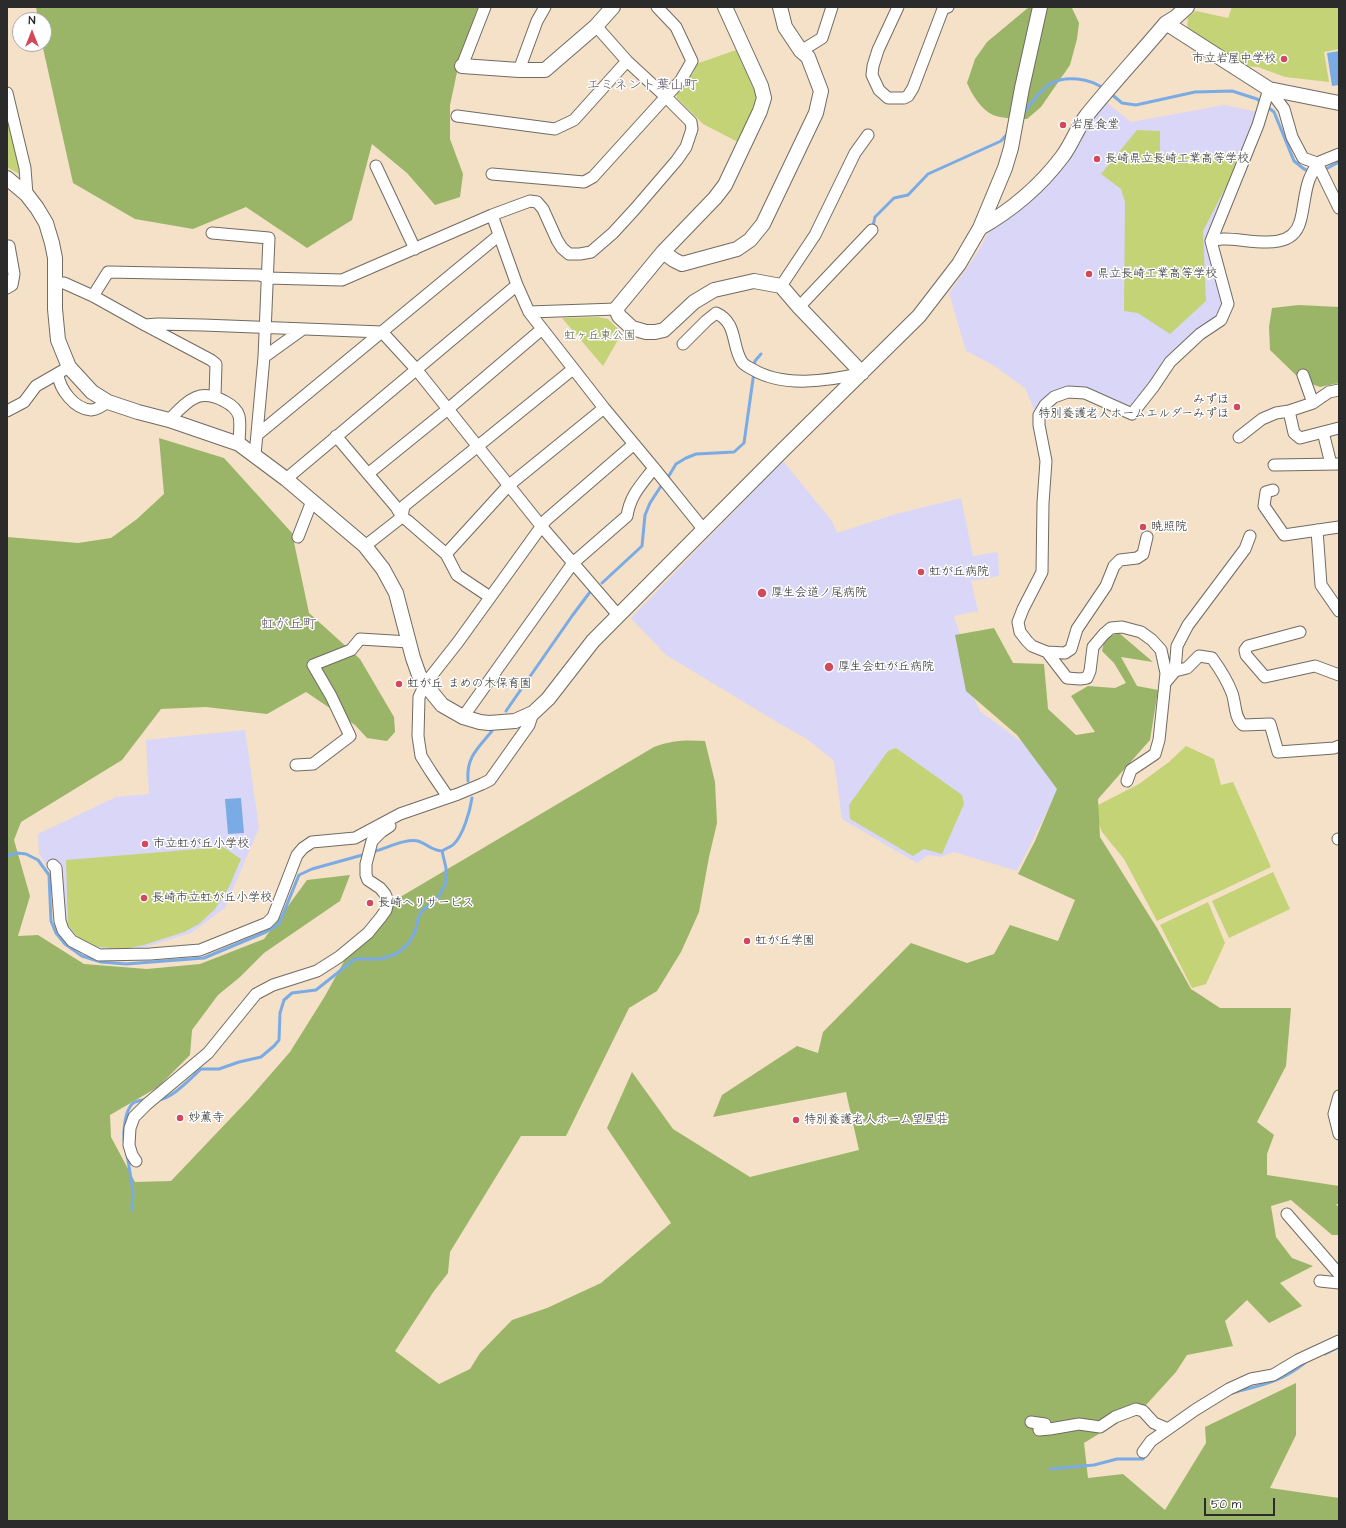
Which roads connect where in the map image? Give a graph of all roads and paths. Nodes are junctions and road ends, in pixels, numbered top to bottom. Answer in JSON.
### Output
{"nodes":[{"id":1,"x":485,"y":7,"type":"edge"},
{"id":2,"x":544,"y":7,"type":"edge"},
{"id":3,"x":613,"y":7,"type":"edge"},
{"id":4,"x":657,"y":7,"type":"edge"},
{"id":5,"x":725,"y":7,"type":"edge"},
{"id":6,"x":780,"y":7,"type":"edge"},
{"id":7,"x":832,"y":7,"type":"edge"},
{"id":8,"x":898,"y":7,"type":"edge"},
{"id":9,"x":948,"y":7,"type":"edge"},
{"id":10,"x":1040,"y":7,"type":"edge"},
{"id":11,"x":1187,"y":7,"type":"edge"},
{"id":12,"x":1166,"y":23,"type":"junction"},
{"id":13,"x":596,"y":26,"type":"junction"},
{"id":14,"x":801,"y":51,"type":"junction"},
{"id":15,"x":627,"y":61,"type":"junction"},
{"id":16,"x":462,"y":66,"type":"joint"},
{"id":17,"x":519,"y":70,"type":"junction"},
{"id":18,"x":7,"y":93,"type":"edge"},
{"id":19,"x":1268,"y":93,"type":"junction"},
{"id":20,"x":666,"y":97,"type":"junction"},
{"id":21,"x":1339,"y":103,"type":"edge"},
{"id":22,"x":457,"y":116,"type":"dead end"},
{"id":23,"x":868,"y":135,"type":"dead end"},
{"id":24,"x":1339,"y":154,"type":"edge"},
{"id":25,"x":1317,"y":163,"type":"junction"},
{"id":26,"x":376,"y":166,"type":"dead end"},
{"id":27,"x":492,"y":174,"type":"dead end"},
{"id":28,"x":7,"y":178,"type":"edge"},
{"id":29,"x":27,"y":196,"type":"junction"},
{"id":30,"x":1339,"y":208,"type":"edge"},
{"id":31,"x":492,"y":215,"type":"junction"},
{"id":32,"x":980,"y":228,"type":"junction"},
{"id":33,"x":872,"y":230,"type":"dead end"},
{"id":34,"x":212,"y":233,"type":"dead end"},
{"id":35,"x":498,"y":236,"type":"junction"},
{"id":36,"x":1211,"y":241,"type":"junction"},
{"id":37,"x":8,"y":244,"type":"edge"},
{"id":38,"x":415,"y":249,"type":"junction"},
{"id":39,"x":663,"y":252,"type":"junction"},
{"id":40,"x":267,"y":278,"type":"junction"},
{"id":41,"x":56,"y":283,"type":"junction"},
{"id":42,"x":517,"y":285,"type":"junction"},
{"id":43,"x":781,"y":286,"type":"junction"},
{"id":44,"x":7,"y":288,"type":"edge"},
{"id":45,"x":93,"y":296,"type":"junction"},
{"id":46,"x":799,"y":308,"type":"junction"},
{"id":47,"x":616,"y":309,"type":"junction"},
{"id":48,"x":529,"y":312,"type":"junction"},
{"id":49,"x":145,"y":325,"type":"junction"},
{"id":50,"x":265,"y":328,"type":"junction"},
{"id":51,"x":303,"y":329,"type":"junction"},
{"id":52,"x":542,"y":329,"type":"junction"},
{"id":53,"x":382,"y":332,"type":"junction"},
{"id":54,"x":683,"y":344,"type":"dead end"},
{"id":55,"x":264,"y":357,"type":"junction"},
{"id":56,"x":416,"y":370,"type":"junction"},
{"id":57,"x":573,"y":370,"type":"junction"},
{"id":58,"x":63,"y":371,"type":"junction"},
{"id":59,"x":862,"y":373,"type":"junction"},
{"id":60,"x":1303,"y":375,"type":"dead end"},
{"id":61,"x":1339,"y":390,"type":"edge"},
{"id":62,"x":215,"y":396,"type":"junction"},
{"id":63,"x":108,"y":402,"type":"junction"},
{"id":64,"x":1313,"y":403,"type":"junction"},
{"id":65,"x":604,"y":408,"type":"junction"},
{"id":66,"x":448,"y":409,"type":"junction"},
{"id":67,"x":1289,"y":410,"type":"junction"},
{"id":68,"x":7,"y":411,"type":"edge"},
{"id":69,"x":169,"y":420,"type":"junction"},
{"id":70,"x":1339,"y":428,"type":"edge"},
{"id":71,"x":1323,"y":432,"type":"junction"},
{"id":72,"x":257,"y":435,"type":"junction"},
{"id":73,"x":336,"y":436,"type":"junction"},
{"id":74,"x":1239,"y":437,"type":"dead end"},
{"id":75,"x":239,"y":444,"type":"junction"},
{"id":76,"x":634,"y":444,"type":"junction"},
{"id":77,"x":477,"y":446,"type":"junction"},
{"id":78,"x":255,"y":455,"type":"junction"},
{"id":79,"x":1335,"y":464,"type":"edge"},
{"id":80,"x":1274,"y":465,"type":"dead end"},
{"id":81,"x":658,"y":472,"type":"junction"},
{"id":82,"x":369,"y":474,"type":"junction"},
{"id":83,"x":286,"y":479,"type":"junction"},
{"id":84,"x":508,"y":486,"type":"junction"},
{"id":85,"x":1273,"y":490,"type":"dead end"},
{"id":86,"x":312,"y":501,"type":"junction"},
{"id":87,"x":402,"y":517,"type":"junction"},
{"id":88,"x":542,"y":526,"type":"junction"},
{"id":89,"x":1339,"y":527,"type":"edge"},
{"id":90,"x":704,"y":530,"type":"junction"},
{"id":91,"x":1317,"y":530,"type":"junction"},
{"id":92,"x":1250,"y":536,"type":"dead end"},
{"id":93,"x":298,"y":537,"type":"dead end"},
{"id":94,"x":1147,"y":537,"type":"dead end"},
{"id":95,"x":365,"y":546,"type":"junction"},
{"id":96,"x":446,"y":554,"type":"junction"},
{"id":97,"x":573,"y":563,"type":"junction"},
{"id":98,"x":490,"y":597,"type":"junction"},
{"id":99,"x":1339,"y":611,"type":"edge"},
{"id":100,"x":618,"y":615,"type":"junction"},
{"id":101,"x":1300,"y":632,"type":"dead end"},
{"id":102,"x":409,"y":642,"type":"junction"},
{"id":103,"x":1047,"y":652,"type":"junction"},
{"id":104,"x":1175,"y":671,"type":"junction"},
{"id":105,"x":1339,"y":675,"type":"edge"},
{"id":106,"x":1165,"y":683,"type":"junction"},
{"id":107,"x":424,"y":684,"type":"junction"},
{"id":108,"x":533,"y":713,"type":"junction"},
{"id":109,"x":463,"y":717,"type":"junction"},
{"id":110,"x":1339,"y":746,"type":"edge"},
{"id":111,"x":296,"y":765,"type":"dead end"},
{"id":112,"x":1127,"y":781,"type":"dead end"},
{"id":113,"x":448,"y":797,"type":"junction"},
{"id":114,"x":400,"y":814,"type":"junction"},
{"id":115,"x":53,"y":865,"type":"dead end"},
{"id":116,"x":1339,"y":1096,"type":"edge"},
{"id":117,"x":1339,"y":1134,"type":"edge"},
{"id":118,"x":136,"y":1161,"type":"dead end"},
{"id":119,"x":1287,"y":1214,"type":"dead end"},
{"id":120,"x":1339,"y":1274,"type":"edge"},
{"id":121,"x":1320,"y":1281,"type":"dead end"},
{"id":122,"x":1339,"y":1283,"type":"edge"},
{"id":123,"x":1339,"y":1341,"type":"edge"},
{"id":124,"x":1031,"y":1422,"type":"dead end"},
{"id":125,"x":1168,"y":1429,"type":"junction"},
{"id":126,"x":1143,"y":1452,"type":"dead end"}],
"edges":[{"from":1,"to":16,"type":"street"},
{"from":2,"to":17,"type":"street"},
{"from":3,"to":13,"type":"street"},
{"from":4,"to":20,"type":"street"},
{"from":5,"to":39,"type":"street"},
{"from":6,"to":14,"type":"street"},
{"from":7,"to":14,"type":"street"},
{"from":8,"to":9,"type":"street"},
{"from":10,"to":32,"type":"street"},
{"from":11,"to":12,"type":"street"},
{"from":12,"to":19,"type":"street"},
{"from":12,"to":32,"type":"street"},
{"from":13,"to":15,"type":"street"},
{"from":13,"to":17,"type":"street"},
{"from":14,"to":39,"type":"street"},
{"from":15,"to":20,"type":"street"},
{"from":15,"to":22,"type":"street"},
{"from":16,"to":17,"type":"street"},
{"from":18,"to":29,"type":"street"},
{"from":19,"to":21,"type":"street"},
{"from":19,"to":25,"type":"street"},
{"from":19,"to":36,"type":"street"},
{"from":20,"to":27,"type":"street"},
{"from":20,"to":31,"type":"street"},
{"from":23,"to":43,"type":"street"},
{"from":24,"to":25,"type":"street"},
{"from":25,"to":30,"type":"street"},
{"from":25,"to":36,"type":"street"},
{"from":26,"to":38,"type":"street"},
{"from":28,"to":29,"type":"street"},
{"from":29,"to":41,"type":"street"},
{"from":31,"to":35,"type":"street"},
{"from":31,"to":38,"type":"street"},
{"from":32,"to":59,"type":"street"},
{"from":33,"to":46,"type":"street"},
{"from":34,"to":40,"type":"street"},
{"from":35,"to":42,"type":"street"},
{"from":35,"to":53,"type":"street"},
{"from":36,"to":103,"type":"street"},
{"from":37,"to":44,"type":"street"},
{"from":38,"to":40,"type":"street"},
{"from":39,"to":47,"type":"street"},
{"from":40,"to":45,"type":"street"},
{"from":40,"to":50,"type":"street"},
{"from":41,"to":45,"type":"street"},
{"from":41,"to":58,"type":"street"},
{"from":42,"to":48,"type":"street"},
{"from":42,"to":56,"type":"street"},
{"from":43,"to":46,"type":"street"},
{"from":43,"to":47,"type":"street"},
{"from":45,"to":49,"type":"street"},
{"from":46,"to":59,"type":"street"},
{"from":47,"to":48,"type":"street"},
{"from":48,"to":52,"type":"street"},
{"from":49,"to":50,"type":"street"},
{"from":49,"to":62,"type":"street"},
{"from":50,"to":51,"type":"street"},
{"from":50,"to":55,"type":"street"},
{"from":51,"to":53,"type":"street"},
{"from":51,"to":55,"type":"street"},
{"from":52,"to":57,"type":"street"},
{"from":52,"to":66,"type":"street"},
{"from":53,"to":56,"type":"street"},
{"from":53,"to":72,"type":"street"},
{"from":54,"to":59,"type":"street"},
{"from":55,"to":72,"type":"street"},
{"from":56,"to":66,"type":"street"},
{"from":56,"to":73,"type":"street"},
{"from":57,"to":65,"type":"street"},
{"from":57,"to":77,"type":"street"},
{"from":58,"to":63,"type":"street"},
{"from":58,"to":63,"type":"street"},
{"from":58,"to":68,"type":"street"},
{"from":59,"to":90,"type":"street"},
{"from":60,"to":64,"type":"street"},
{"from":61,"to":64,"type":"street"},
{"from":62,"to":69,"type":"street"},
{"from":62,"to":75,"type":"street"},
{"from":63,"to":69,"type":"street"},
{"from":64,"to":67,"type":"street"},
{"from":65,"to":76,"type":"street"},
{"from":65,"to":84,"type":"street"},
{"from":66,"to":77,"type":"street"},
{"from":66,"to":82,"type":"street"},
{"from":67,"to":71,"type":"street"},
{"from":67,"to":74,"type":"street"},
{"from":69,"to":75,"type":"street"},
{"from":70,"to":71,"type":"street"},
{"from":71,"to":79,"type":"street"},
{"from":72,"to":78,"type":"street"},
{"from":73,"to":82,"type":"street"},
{"from":73,"to":83,"type":"street"},
{"from":75,"to":78,"type":"street"},
{"from":76,"to":81,"type":"street"},
{"from":76,"to":88,"type":"street"},
{"from":77,"to":84,"type":"street"},
{"from":77,"to":87,"type":"street"},
{"from":78,"to":83,"type":"street"},
{"from":79,"to":80,"type":"street"},
{"from":81,"to":90,"type":"street"},
{"from":81,"to":97,"type":"street"},
{"from":82,"to":87,"type":"street"},
{"from":83,"to":86,"type":"street"},
{"from":84,"to":88,"type":"street"},
{"from":84,"to":96,"type":"street"},
{"from":85,"to":91,"type":"street"},
{"from":86,"to":93,"type":"street"},
{"from":86,"to":95,"type":"street"},
{"from":87,"to":95,"type":"street"},
{"from":87,"to":96,"type":"street"},
{"from":88,"to":97,"type":"street"},
{"from":88,"to":98,"type":"street"},
{"from":89,"to":91,"type":"street"},
{"from":90,"to":100,"type":"street"},
{"from":91,"to":99,"type":"street"},
{"from":92,"to":104,"type":"street"},
{"from":94,"to":103,"type":"street"},
{"from":95,"to":102,"type":"street"},
{"from":96,"to":98,"type":"street"},
{"from":97,"to":100,"type":"street"},
{"from":97,"to":109,"type":"street"},
{"from":98,"to":107,"type":"street"},
{"from":100,"to":108,"type":"street"},
{"from":101,"to":105,"type":"street"},
{"from":102,"to":107,"type":"street"},
{"from":102,"to":111,"type":"street"},
{"from":103,"to":106,"type":"street"},
{"from":104,"to":106,"type":"street"},
{"from":104,"to":110,"type":"street"},
{"from":106,"to":112,"type":"street"},
{"from":107,"to":109,"type":"street"},
{"from":107,"to":113,"type":"street"},
{"from":108,"to":109,"type":"street"},
{"from":108,"to":113,"type":"street"},
{"from":113,"to":114,"type":"street"},
{"from":114,"to":115,"type":"street"},
{"from":114,"to":118,"type":"street"},
{"from":116,"to":117,"type":"street"},
{"from":119,"to":120,"type":"street"},
{"from":121,"to":122,"type":"street"},
{"from":123,"to":125,"type":"street"},
{"from":124,"to":125,"type":"street"},
{"from":125,"to":126,"type":"street"}]}
